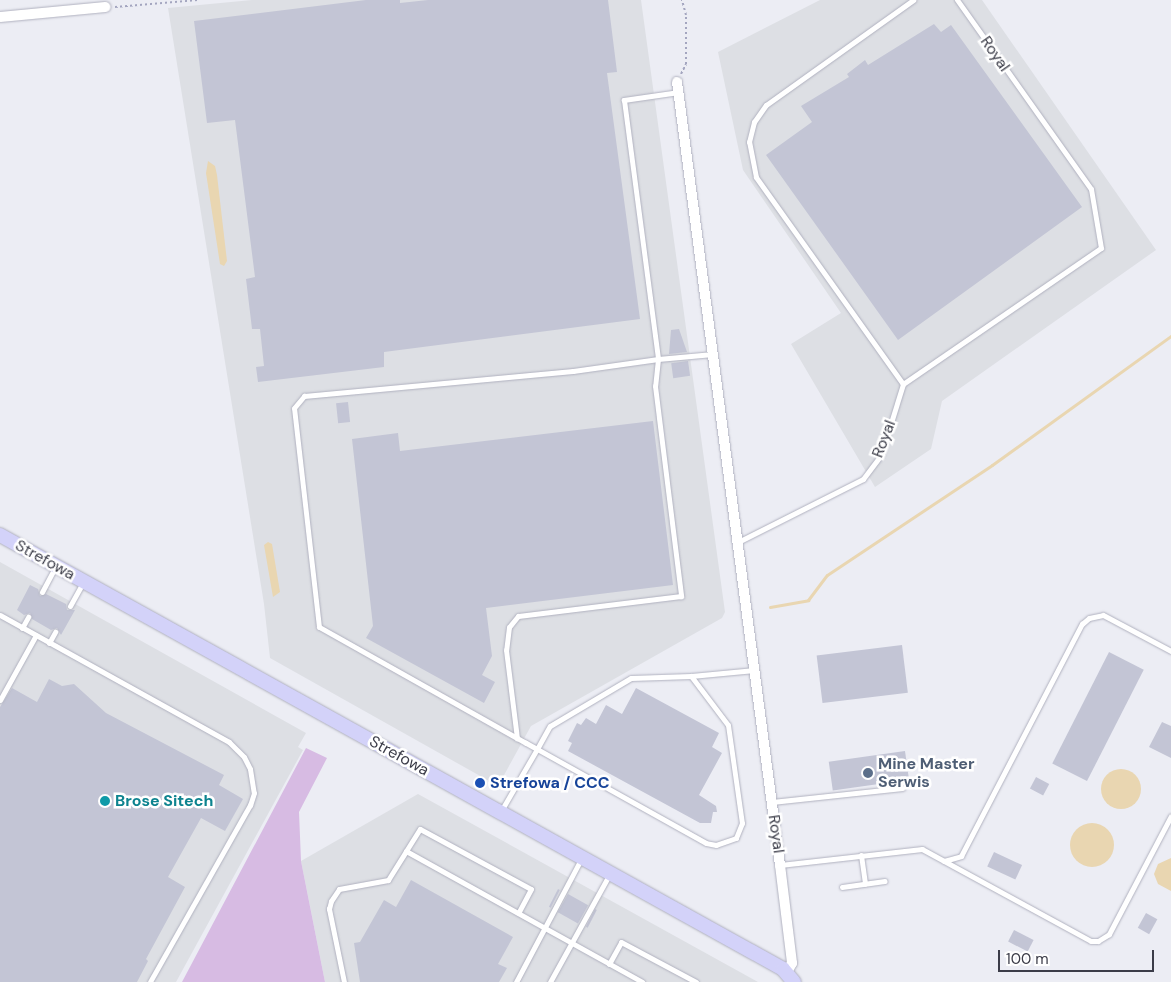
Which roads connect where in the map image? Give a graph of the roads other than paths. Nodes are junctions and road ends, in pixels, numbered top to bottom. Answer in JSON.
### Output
{"nodes":[{"id":1,"x":913,"y":0,"type":"edge"},
{"id":2,"x":957,"y":0,"type":"edge"},
{"id":3,"x":106,"y":8,"type":"road end"},
{"id":4,"x":0,"y":17,"type":"edge"},
{"id":5,"x":678,"y":87,"type":"joint"},
{"id":6,"x":713,"y":354,"type":"junction"},
{"id":7,"x":658,"y":359,"type":"junction"},
{"id":8,"x":902,"y":384,"type":"junction"},
{"id":9,"x":0,"y":535,"type":"edge"},
{"id":10,"x":738,"y":542,"type":"junction"},
{"id":11,"x":57,"y":565,"type":"junction"},
{"id":12,"x":84,"y":581,"type":"junction"},
{"id":13,"x":42,"y":592,"type":"dead end"},
{"id":14,"x":70,"y":606,"type":"dead end"},
{"id":15,"x":0,"y":615,"type":"edge"},
{"id":16,"x":28,"y":617,"type":"dead end"},
{"id":17,"x":22,"y":628,"type":"junction"},
{"id":18,"x":55,"y":632,"type":"dead end"},
{"id":19,"x":36,"y":635,"type":"junction"},
{"id":20,"x":49,"y":643,"type":"junction"},
{"id":21,"x":1171,"y":651,"type":"edge"},
{"id":22,"x":755,"y":670,"type":"junction"},
{"id":23,"x":691,"y":676,"type":"junction"},
{"id":24,"x":0,"y":700,"type":"edge"},
{"id":25,"x":516,"y":738,"type":"junction"},
{"id":26,"x":537,"y":749,"type":"junction"},
{"id":27,"x":902,"y":788,"type":"dead end"},
{"id":28,"x":772,"y":802,"type":"junction"},
{"id":29,"x":500,"y":813,"type":"junction"},
{"id":30,"x":1171,"y":816,"type":"edge"},
{"id":31,"x":406,"y":851,"type":"junction"},
{"id":32,"x":861,"y":855,"type":"junction"},
{"id":33,"x":582,"y":858,"type":"junction"},
{"id":34,"x":944,"y":861,"type":"junction"},
{"id":35,"x":780,"y":865,"type":"junction"},
{"id":36,"x":610,"y":874,"type":"junction"},
{"id":37,"x":885,"y":881,"type":"dead end"},
{"id":38,"x":866,"y":884,"type":"junction"},
{"id":39,"x":842,"y":887,"type":"dead end"},
{"id":40,"x":518,"y":913,"type":"junction"},
{"id":41,"x":545,"y":928,"type":"junction"},
{"id":42,"x":572,"y":943,"type":"junction"},
{"id":43,"x":609,"y":964,"type":"junction"},
{"id":44,"x":791,"y":977,"type":"edge"},
{"id":45,"x":150,"y":982,"type":"edge"},
{"id":46,"x":344,"y":982,"type":"edge"},
{"id":47,"x":516,"y":982,"type":"edge"},
{"id":48,"x":550,"y":982,"type":"edge"},
{"id":49,"x":642,"y":982,"type":"edge"},
{"id":50,"x":696,"y":982,"type":"edge"}],
"edges":[{"from":1,"to":8,"type":"lane"},
{"from":2,"to":8,"type":"lane","name":"Royal"},
{"from":3,"to":4,"type":"street"},
{"from":5,"to":6,"type":"street"},
{"from":5,"to":7,"type":"lane"},
{"from":6,"to":7,"type":"lane"},
{"from":6,"to":10,"type":"street"},
{"from":7,"to":25,"type":"lane"},
{"from":7,"to":25,"type":"lane"},
{"from":8,"to":10,"type":"lane","name":"Royal"},
{"from":9,"to":11,"type":"street","name":"Strefowa"},
{"from":10,"to":22,"type":"street","name":"Royal"},
{"from":11,"to":12,"type":"street","name":"Strefowa"},
{"from":11,"to":13,"type":"lane"},
{"from":12,"to":14,"type":"lane"},
{"from":12,"to":29,"type":"street","name":"Strefowa"},
{"from":15,"to":17,"type":"lane"},
{"from":16,"to":17,"type":"lane"},
{"from":17,"to":19,"type":"lane"},
{"from":18,"to":20,"type":"lane"},
{"from":19,"to":20,"type":"lane"},
{"from":19,"to":24,"type":"lane"},
{"from":20,"to":45,"type":"lane"},
{"from":21,"to":34,"type":"lane"},
{"from":22,"to":23,"type":"lane"},
{"from":22,"to":28,"type":"street","name":"Royal"},
{"from":23,"to":26,"type":"lane"},
{"from":23,"to":26,"type":"lane"},
{"from":25,"to":26,"type":"lane"},
{"from":26,"to":29,"type":"lane"},
{"from":27,"to":28,"type":"lane"},
{"from":28,"to":35,"type":"street","name":"Royal"},
{"from":29,"to":33,"type":"street","name":"Strefowa"},
{"from":30,"to":34,"type":"lane"},
{"from":31,"to":40,"type":"lane"},
{"from":31,"to":40,"type":"lane"},
{"from":31,"to":46,"type":"lane"},
{"from":32,"to":34,"type":"lane"},
{"from":32,"to":35,"type":"lane"},
{"from":32,"to":38,"type":"lane"},
{"from":33,"to":36,"type":"street","name":"Strefowa"},
{"from":33,"to":41,"type":"lane"},
{"from":35,"to":44,"type":"street","name":"Royal"},
{"from":36,"to":42,"type":"lane"},
{"from":36,"to":44,"type":"street","name":"Strefowa"},
{"from":37,"to":38,"type":"lane"},
{"from":38,"to":39,"type":"lane"},
{"from":40,"to":41,"type":"lane"},
{"from":41,"to":42,"type":"lane"},
{"from":41,"to":47,"type":"lane"},
{"from":42,"to":43,"type":"lane"},
{"from":42,"to":48,"type":"lane"},
{"from":43,"to":49,"type":"lane"},
{"from":43,"to":50,"type":"lane"}]}
